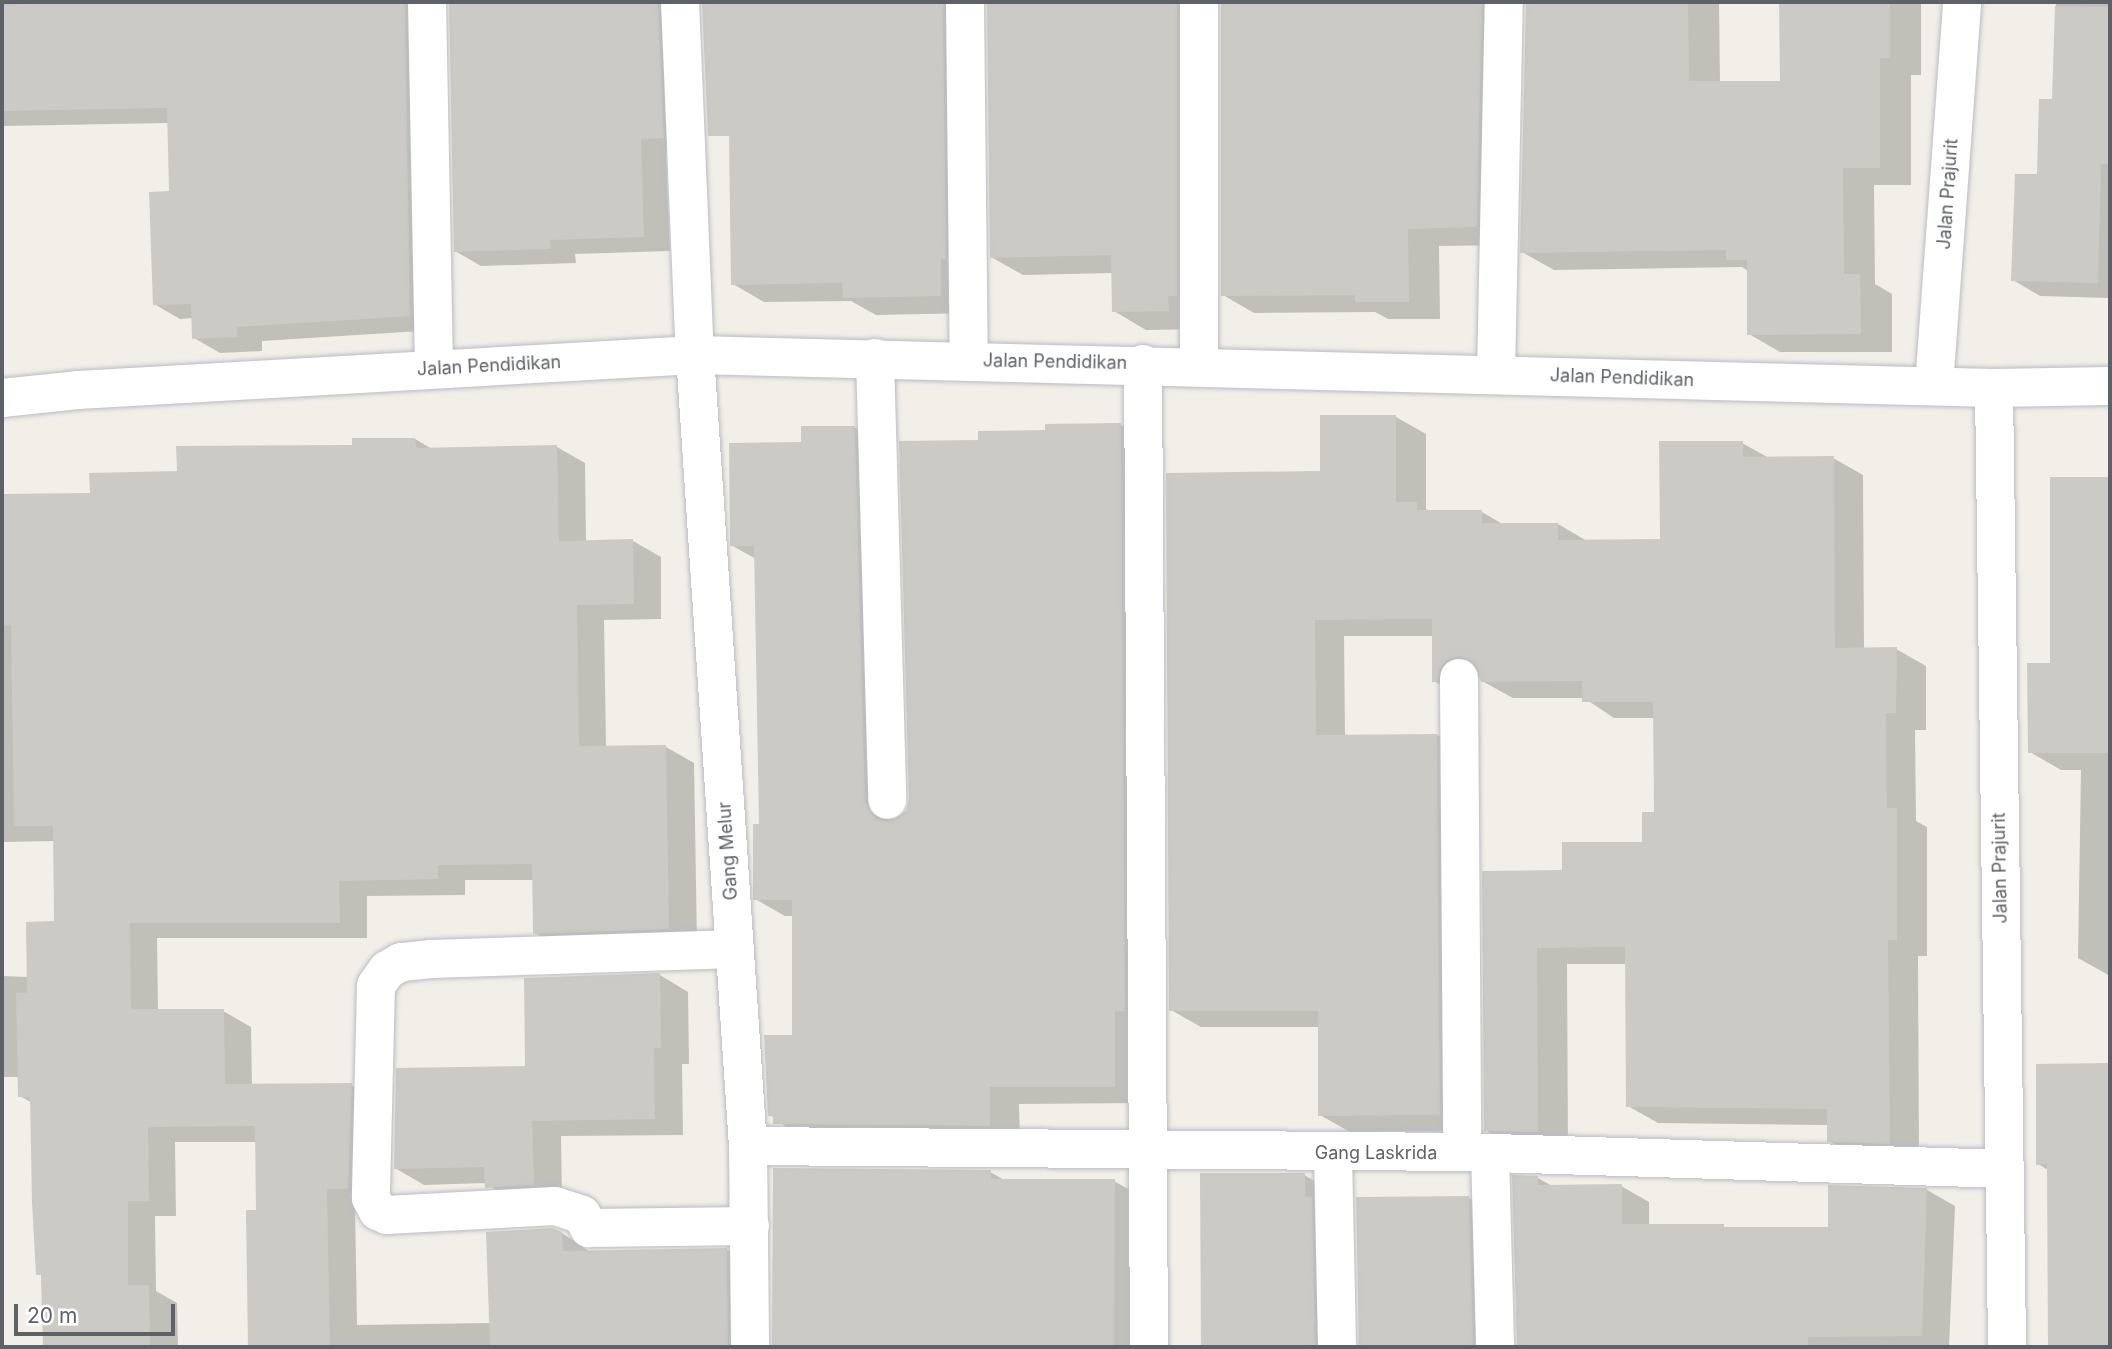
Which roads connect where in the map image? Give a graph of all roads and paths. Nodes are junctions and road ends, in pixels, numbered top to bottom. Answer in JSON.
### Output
{"nodes":[{"id":1,"x":428,"y":2,"type":"edge"},
{"id":2,"x":680,"y":2,"type":"edge"},
{"id":3,"x":965,"y":2,"type":"edge"},
{"id":4,"x":1199,"y":2,"type":"edge"},
{"id":5,"x":1504,"y":2,"type":"edge"},
{"id":6,"x":1962,"y":2,"type":"edge"},
{"id":7,"x":695,"y":355,"type":"junction"},
{"id":8,"x":875,"y":358,"type":"junction"},
{"id":9,"x":969,"y":360,"type":"junction"},
{"id":10,"x":1143,"y":364,"type":"junction"},
{"id":11,"x":1199,"y":365,"type":"junction"},
{"id":12,"x":434,"y":369,"type":"junction"},
{"id":13,"x":1496,"y":374,"type":"junction"},
{"id":14,"x":1934,"y":386,"type":"junction"},
{"id":15,"x":2110,"y":386,"type":"edge"},
{"id":16,"x":1994,"y":388,"type":"junction"},
{"id":17,"x":2,"y":398,"type":"edge"},
{"id":18,"x":1460,"y":678,"type":"dead end"},
{"id":19,"x":887,"y":800,"type":"dead end"},
{"id":20,"x":735,"y":948,"type":"junction"},
{"id":21,"x":748,"y":1146,"type":"junction"},
{"id":22,"x":1149,"y":1150,"type":"junction"},
{"id":23,"x":1476,"y":1153,"type":"junction"},
{"id":24,"x":1333,"y":1154,"type":"junction"},
{"id":25,"x":2005,"y":1169,"type":"junction"},
{"id":26,"x":750,"y":1226,"type":"junction"},
{"id":27,"x":750,"y":1347,"type":"edge"},
{"id":28,"x":1149,"y":1347,"type":"edge"},
{"id":29,"x":1337,"y":1347,"type":"edge"},
{"id":30,"x":1495,"y":1347,"type":"edge"},
{"id":31,"x":2007,"y":1347,"type":"edge"}],
"edges":[{"from":1,"to":12,"type":"street"},
{"from":2,"to":7,"type":"street","name":"Gang Melur"},
{"from":3,"to":9,"type":"street"},
{"from":4,"to":11,"type":"street"},
{"from":5,"to":13,"type":"street"},
{"from":6,"to":14,"type":"street","name":"Jalan Prajurit"},
{"from":7,"to":8,"type":"street","name":"Jalan Pendidikan"},
{"from":7,"to":12,"type":"street","name":"Jalan Pendidikan"},
{"from":7,"to":20,"type":"street","name":"Gang Melur"},
{"from":8,"to":9,"type":"street","name":"Jalan Pendidikan"},
{"from":8,"to":19,"type":"street"},
{"from":9,"to":10,"type":"street","name":"Jalan Pendidikan"},
{"from":10,"to":11,"type":"street","name":"Jalan Pendidikan"},
{"from":10,"to":22,"type":"street"},
{"from":11,"to":13,"type":"street","name":"Jalan Pendidikan"},
{"from":12,"to":17,"type":"street","name":"Jalan Pendidikan"},
{"from":13,"to":14,"type":"street","name":"Jalan Pendidikan"},
{"from":14,"to":16,"type":"street","name":"Jalan Pendidikan"},
{"from":15,"to":16,"type":"street","name":"Jalan Pendidikan"},
{"from":16,"to":25,"type":"street","name":"Jalan Prajurit"},
{"from":18,"to":23,"type":"street"},
{"from":20,"to":21,"type":"street","name":"Gang Melur"},
{"from":20,"to":26,"type":"street"},
{"from":21,"to":22,"type":"street","name":"Gang Laskrida"},
{"from":21,"to":26,"type":"street","name":"Gang Melur"},
{"from":22,"to":24,"type":"street","name":"Gang Laskrida"},
{"from":22,"to":28,"type":"street"},
{"from":23,"to":24,"type":"street","name":"Gang Laskrida"},
{"from":23,"to":25,"type":"street","name":"Gang Laskrida"},
{"from":23,"to":30,"type":"street"},
{"from":24,"to":29,"type":"street"},
{"from":25,"to":31,"type":"street","name":"Jalan Prajurit"},
{"from":26,"to":27,"type":"street","name":"Gang Melur"}]}
